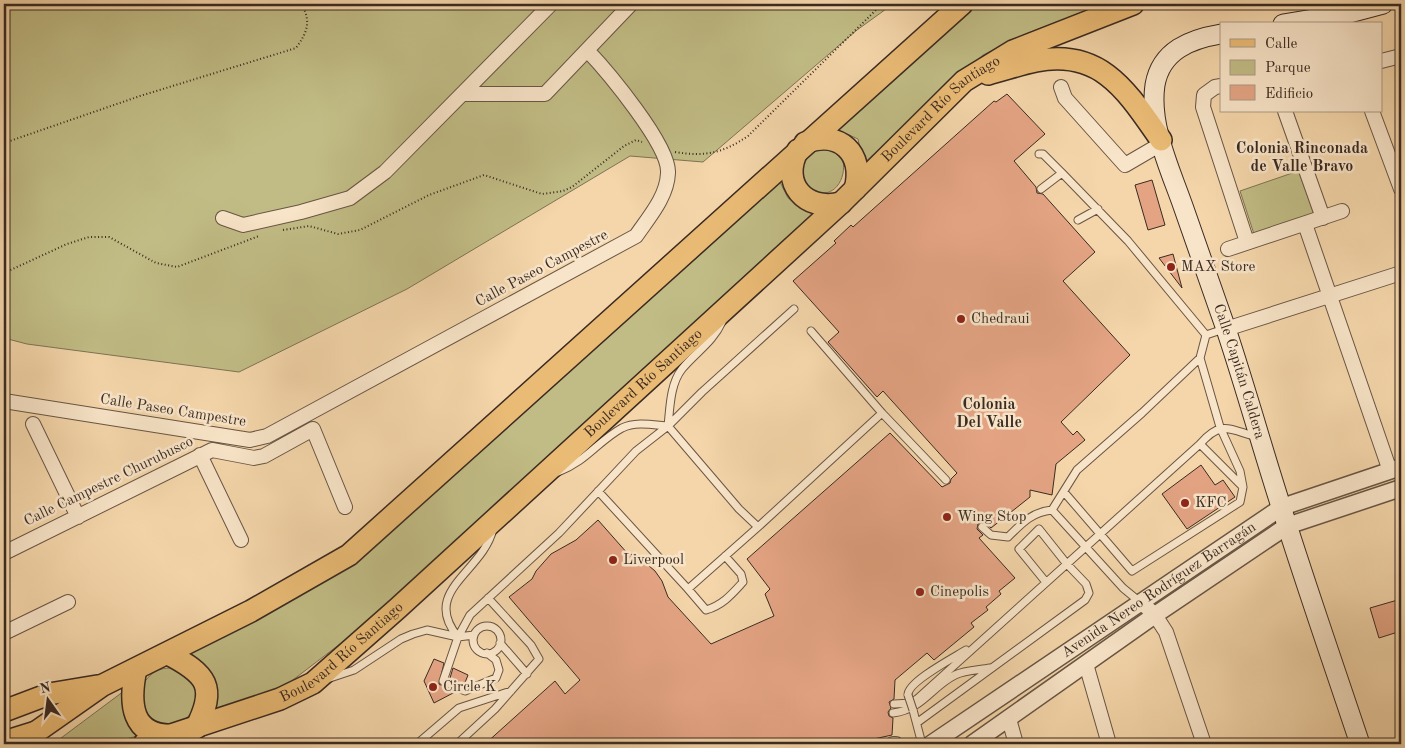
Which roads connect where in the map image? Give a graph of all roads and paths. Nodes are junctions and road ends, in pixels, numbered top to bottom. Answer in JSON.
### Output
{"nodes":[{"id":1,"x":301,"y":4,"type":"edge"},
{"id":2,"x":551,"y":4,"type":"edge"},
{"id":3,"x":631,"y":4,"type":"edge"},
{"id":4,"x":882,"y":4,"type":"edge"},
{"id":5,"x":962,"y":4,"type":"edge"},
{"id":6,"x":1133,"y":4,"type":"edge"},
{"id":7,"x":1383,"y":4,"type":"edge"},
{"id":8,"x":1295,"y":22,"type":"edge"},
{"id":9,"x":1220,"y":34,"type":"edge"},
{"id":10,"x":588,"y":50,"type":"junction"},
{"id":11,"x":1401,"y":56,"type":"edge"},
{"id":12,"x":1382,"y":61,"type":"edge"},
{"id":13,"x":964,"y":81,"type":"junction"},
{"id":14,"x":1220,"y":86,"type":"edge"},
{"id":15,"x":1061,"y":87,"type":"dead end"},
{"id":16,"x":463,"y":94,"type":"junction"},
{"id":17,"x":1285,"y":112,"type":"edge"},
{"id":18,"x":1372,"y":112,"type":"edge"},
{"id":19,"x":1161,"y":142,"type":"junction"},
{"id":20,"x":4,"y":143,"type":"edge"},
{"id":21,"x":801,"y":146,"type":"junction"},
{"id":22,"x":662,"y":150,"type":"junction"},
{"id":23,"x":1039,"y":154,"type":"dead end"},
{"id":24,"x":1062,"y":173,"type":"junction"},
{"id":25,"x":1042,"y":189,"type":"dead end"},
{"id":26,"x":1401,"y":189,"type":"edge"},
{"id":27,"x":848,"y":196,"type":"junction"},
{"id":28,"x":1098,"y":209,"type":"junction"},
{"id":29,"x":1342,"y":212,"type":"dead end"},
{"id":30,"x":223,"y":218,"type":"dead end"},
{"id":31,"x":1323,"y":218,"type":"junction"},
{"id":32,"x":1078,"y":220,"type":"dead end"},
{"id":33,"x":1305,"y":224,"type":"junction"},
{"id":34,"x":280,"y":231,"type":"dead end"},
{"id":35,"x":261,"y":235,"type":"dead end"},
{"id":36,"x":1247,"y":242,"type":"junction"},
{"id":37,"x":1228,"y":249,"type":"dead end"},
{"id":38,"x":4,"y":272,"type":"edge"},
{"id":39,"x":1401,"y":273,"type":"edge"},
{"id":40,"x":1330,"y":296,"type":"junction"},
{"id":41,"x":730,"y":302,"type":"junction"},
{"id":42,"x":794,"y":309,"type":"dead end"},
{"id":43,"x":1226,"y":328,"type":"junction"},
{"id":44,"x":811,"y":331,"type":"dead end"},
{"id":45,"x":1206,"y":335,"type":"junction"},
{"id":46,"x":1200,"y":358,"type":"junction"},
{"id":47,"x":4,"y":401,"type":"edge"},
{"id":48,"x":882,"y":413,"type":"junction"},
{"id":49,"x":33,"y":424,"type":"dead end"},
{"id":50,"x":668,"y":426,"type":"junction"},
{"id":51,"x":1220,"y":427,"type":"junction"},
{"id":52,"x":1261,"y":438,"type":"junction"},
{"id":53,"x":1200,"y":444,"type":"junction"},
{"id":54,"x":200,"y":456,"type":"junction"},
{"id":55,"x":1396,"y":469,"type":"edge"},
{"id":56,"x":946,"y":480,"type":"dead end"},
{"id":57,"x":536,"y":481,"type":"junction"},
{"id":58,"x":1243,"y":487,"type":"junction"},
{"id":59,"x":1401,"y":488,"type":"edge"},
{"id":60,"x":598,"y":491,"type":"junction"},
{"id":61,"x":1064,"y":492,"type":"junction"},
{"id":62,"x":345,"y":507,"type":"dead end"},
{"id":63,"x":1282,"y":507,"type":"junction"},
{"id":64,"x":1052,"y":510,"type":"junction"},
{"id":65,"x":78,"y":517,"type":"junction"},
{"id":66,"x":496,"y":518,"type":"junction"},
{"id":67,"x":1287,"y":526,"type":"junction"},
{"id":68,"x":758,"y":527,"type":"junction"},
{"id":69,"x":982,"y":527,"type":"dead end"},
{"id":70,"x":1100,"y":533,"type":"junction"},
{"id":71,"x":241,"y":540,"type":"dead end"},
{"id":72,"x":1085,"y":546,"type":"junction"},
{"id":73,"x":4,"y":553,"type":"edge"},
{"id":74,"x":725,"y":556,"type":"junction"},
{"id":75,"x":1066,"y":563,"type":"junction"},
{"id":76,"x":1045,"y":582,"type":"junction"},
{"id":77,"x":688,"y":589,"type":"junction"},
{"id":78,"x":488,"y":598,"type":"junction"},
{"id":79,"x":68,"y":602,"type":"dead end"},
{"id":80,"x":1142,"y":603,"type":"junction"},
{"id":81,"x":1155,"y":615,"type":"junction"},
{"id":82,"x":4,"y":633,"type":"edge"},
{"id":83,"x":474,"y":635,"type":"junction"},
{"id":84,"x":458,"y":637,"type":"junction"},
{"id":85,"x":500,"y":643,"type":"junction"},
{"id":86,"x":978,"y":644,"type":"junction"},
{"id":87,"x":168,"y":654,"type":"junction"},
{"id":88,"x":487,"y":654,"type":"junction"},
{"id":89,"x":1086,"y":664,"type":"junction"},
{"id":90,"x":993,"y":668,"type":"junction"},
{"id":91,"x":136,"y":669,"type":"junction"},
{"id":92,"x":527,"y":674,"type":"junction"},
{"id":93,"x":312,"y":683,"type":"junction"},
{"id":94,"x":102,"y":685,"type":"junction"},
{"id":95,"x":511,"y":691,"type":"junction"},
{"id":96,"x":894,"y":704,"type":"dead end"},
{"id":97,"x":4,"y":711,"type":"edge"},
{"id":98,"x":893,"y":713,"type":"dead end"},
{"id":99,"x":1009,"y":719,"type":"junction"},
{"id":100,"x":918,"y":722,"type":"junction"},
{"id":101,"x":179,"y":736,"type":"edge"},
{"id":102,"x":30,"y":738,"type":"edge"},
{"id":103,"x":4,"y":742,"type":"edge"},
{"id":104,"x":144,"y":744,"type":"edge"},
{"id":105,"x":417,"y":744,"type":"edge"},
{"id":106,"x":457,"y":744,"type":"edge"},
{"id":107,"x":922,"y":744,"type":"edge"},
{"id":108,"x":931,"y":744,"type":"edge"},
{"id":109,"x":972,"y":744,"type":"edge"},
{"id":110,"x":1016,"y":744,"type":"edge"},
{"id":111,"x":1109,"y":744,"type":"edge"},
{"id":112,"x":1204,"y":744,"type":"edge"},
{"id":113,"x":1360,"y":744,"type":"edge"}],
"edges":[{"from":1,"to":20,"type":"path"},
{"from":2,"to":16,"type":"street"},
{"from":3,"to":10,"type":"street"},
{"from":4,"to":22,"type":"path"},
{"from":5,"to":21,"type":"main road"},
{"from":6,"to":13,"type":"main road","name":"Boulevard Río Santiago"},
{"from":7,"to":8,"type":"main road"},
{"from":9,"to":19,"type":"main road","name":"Calle Capitán Caldera"},
{"from":10,"to":16,"type":"street"},
{"from":10,"to":22,"type":"street","name":"Calle Paseo Campestre"},
{"from":11,"to":12,"type":"street"},
{"from":13,"to":19,"type":"main road"},
{"from":13,"to":27,"type":"main road","name":"Boulevard Río Santiago"},
{"from":14,"to":36,"type":"street"},
{"from":15,"to":19,"type":"street"},
{"from":16,"to":30,"type":"street"},
{"from":17,"to":31,"type":"street"},
{"from":18,"to":26,"type":"street"},
{"from":19,"to":43,"type":"main road","name":"Calle Capitán Caldera"},
{"from":21,"to":27,"type":"main road"},
{"from":21,"to":27,"type":"main road"},
{"from":21,"to":87,"type":"main road"},
{"from":22,"to":34,"type":"path"},
{"from":22,"to":47,"type":"street","name":"Calle Paseo Campestre"},
{"from":23,"to":24,"type":"lane"},
{"from":24,"to":25,"type":"lane"},
{"from":24,"to":28,"type":"lane"},
{"from":27,"to":41,"type":"main road","name":"Boulevard Río Santiago"},
{"from":28,"to":32,"type":"lane"},
{"from":28,"to":45,"type":"lane"},
{"from":29,"to":31,"type":"street"},
{"from":31,"to":33,"type":"street"},
{"from":33,"to":36,"type":"street"},
{"from":33,"to":40,"type":"street"},
{"from":35,"to":38,"type":"path"},
{"from":36,"to":37,"type":"street"},
{"from":39,"to":40,"type":"street"},
{"from":40,"to":43,"type":"street"},
{"from":40,"to":55,"type":"street"},
{"from":41,"to":50,"type":"lane"},
{"from":41,"to":57,"type":"main road","name":"Boulevard Río Santiago"},
{"from":42,"to":50,"type":"lane"},
{"from":43,"to":45,"type":"lane"},
{"from":43,"to":52,"type":"main road","name":"Calle Capitán Caldera"},
{"from":44,"to":48,"type":"lane"},
{"from":45,"to":46,"type":"lane"},
{"from":46,"to":51,"type":"lane"},
{"from":46,"to":61,"type":"lane"},
{"from":48,"to":56,"type":"lane"},
{"from":48,"to":68,"type":"lane"},
{"from":49,"to":65,"type":"street"},
{"from":50,"to":57,"type":"lane"},
{"from":50,"to":60,"type":"lane"},
{"from":50,"to":68,"type":"lane"},
{"from":51,"to":52,"type":"lane"},
{"from":51,"to":53,"type":"lane"},
{"from":51,"to":58,"type":"lane"},
{"from":52,"to":63,"type":"main road","name":"Calle Capitán Caldera"},
{"from":53,"to":58,"type":"lane"},
{"from":53,"to":70,"type":"lane"},
{"from":54,"to":62,"type":"street","name":"Calle Campestre Churubusco"},
{"from":54,"to":65,"type":"street","name":"Calle Campestre Churubusco"},
{"from":54,"to":71,"type":"street"},
{"from":55,"to":63,"type":"street","name":"Avenida Nereo Rodríguez Barragán"},
{"from":57,"to":66,"type":"main road","name":"Boulevard Río Santiago"},
{"from":58,"to":70,"type":"lane"},
{"from":59,"to":67,"type":"street","name":"Avenida Nereo Rodríguez Barragán"},
{"from":60,"to":77,"type":"lane"},
{"from":60,"to":78,"type":"lane"},
{"from":61,"to":64,"type":"lane"},
{"from":61,"to":70,"type":"lane"},
{"from":63,"to":67,"type":"main road","name":"Calle Capitán Caldera"},
{"from":63,"to":80,"type":"street","name":"Avenida Nereo Rodríguez Barragán"},
{"from":64,"to":69,"type":"lane"},
{"from":64,"to":72,"type":"lane"},
{"from":65,"to":73,"type":"street","name":"Calle Campestre Churubusco"},
{"from":66,"to":84,"type":"lane"},
{"from":66,"to":93,"type":"main road","name":"Boulevard Río Santiago"},
{"from":67,"to":81,"type":"street","name":"Avenida Nereo Rodríguez Barragán"},
{"from":67,"to":113,"type":"main road","name":"Calle Capitán Caldera"},
{"from":68,"to":74,"type":"lane"},
{"from":70,"to":72,"type":"lane"},
{"from":72,"to":75,"type":"lane"},
{"from":72,"to":80,"type":"lane"},
{"from":74,"to":77,"type":"lane"},
{"from":74,"to":77,"type":"lane"},
{"from":75,"to":76,"type":"lane"},
{"from":75,"to":76,"type":"lane"},
{"from":75,"to":90,"type":"lane"},
{"from":76,"to":86,"type":"lane"},
{"from":78,"to":84,"type":"lane"},
{"from":78,"to":92,"type":"lane"},
{"from":79,"to":82,"type":"street"},
{"from":80,"to":81,"type":"street"},
{"from":80,"to":108,"type":"street","name":"Avenida Nereo Rodríguez Barragán"},
{"from":81,"to":89,"type":"street","name":"Avenida Nereo Rodríguez Barragán"},
{"from":81,"to":112,"type":"street"},
{"from":83,"to":84,"type":"lane"},
{"from":83,"to":85,"type":"lane"},
{"from":83,"to":88,"type":"lane"},
{"from":84,"to":88,"type":"lane"},
{"from":84,"to":93,"type":"lane"},
{"from":85,"to":88,"type":"lane"},
{"from":85,"to":92,"type":"lane"},
{"from":86,"to":96,"type":"lane"},
{"from":86,"to":100,"type":"lane","bridge":true},
{"from":87,"to":91,"type":"main road"},
{"from":87,"to":101,"type":"main road"},
{"from":89,"to":99,"type":"street","name":"Avenida Nereo Rodríguez Barragán"},
{"from":89,"to":111,"type":"street"},
{"from":90,"to":98,"type":"lane"},
{"from":90,"to":100,"type":"lane"},
{"from":91,"to":94,"type":"main road"},
{"from":91,"to":101,"type":"main road"},
{"from":92,"to":95,"type":"lane"},
{"from":93,"to":101,"type":"main road","name":"Boulevard Río Santiago"},
{"from":94,"to":97,"type":"main road"},
{"from":94,"to":102,"type":"main road"},
{"from":95,"to":105,"type":"lane"},
{"from":95,"to":106,"type":"lane"},
{"from":99,"to":109,"type":"street","name":"Avenida Nereo Rodríguez Barragán"},
{"from":99,"to":110,"type":"street"},
{"from":100,"to":107,"type":"lane"},
{"from":101,"to":104,"type":"main road","name":"Boulevard Río Santiago"},
{"from":102,"to":103,"type":"main road"}]}
